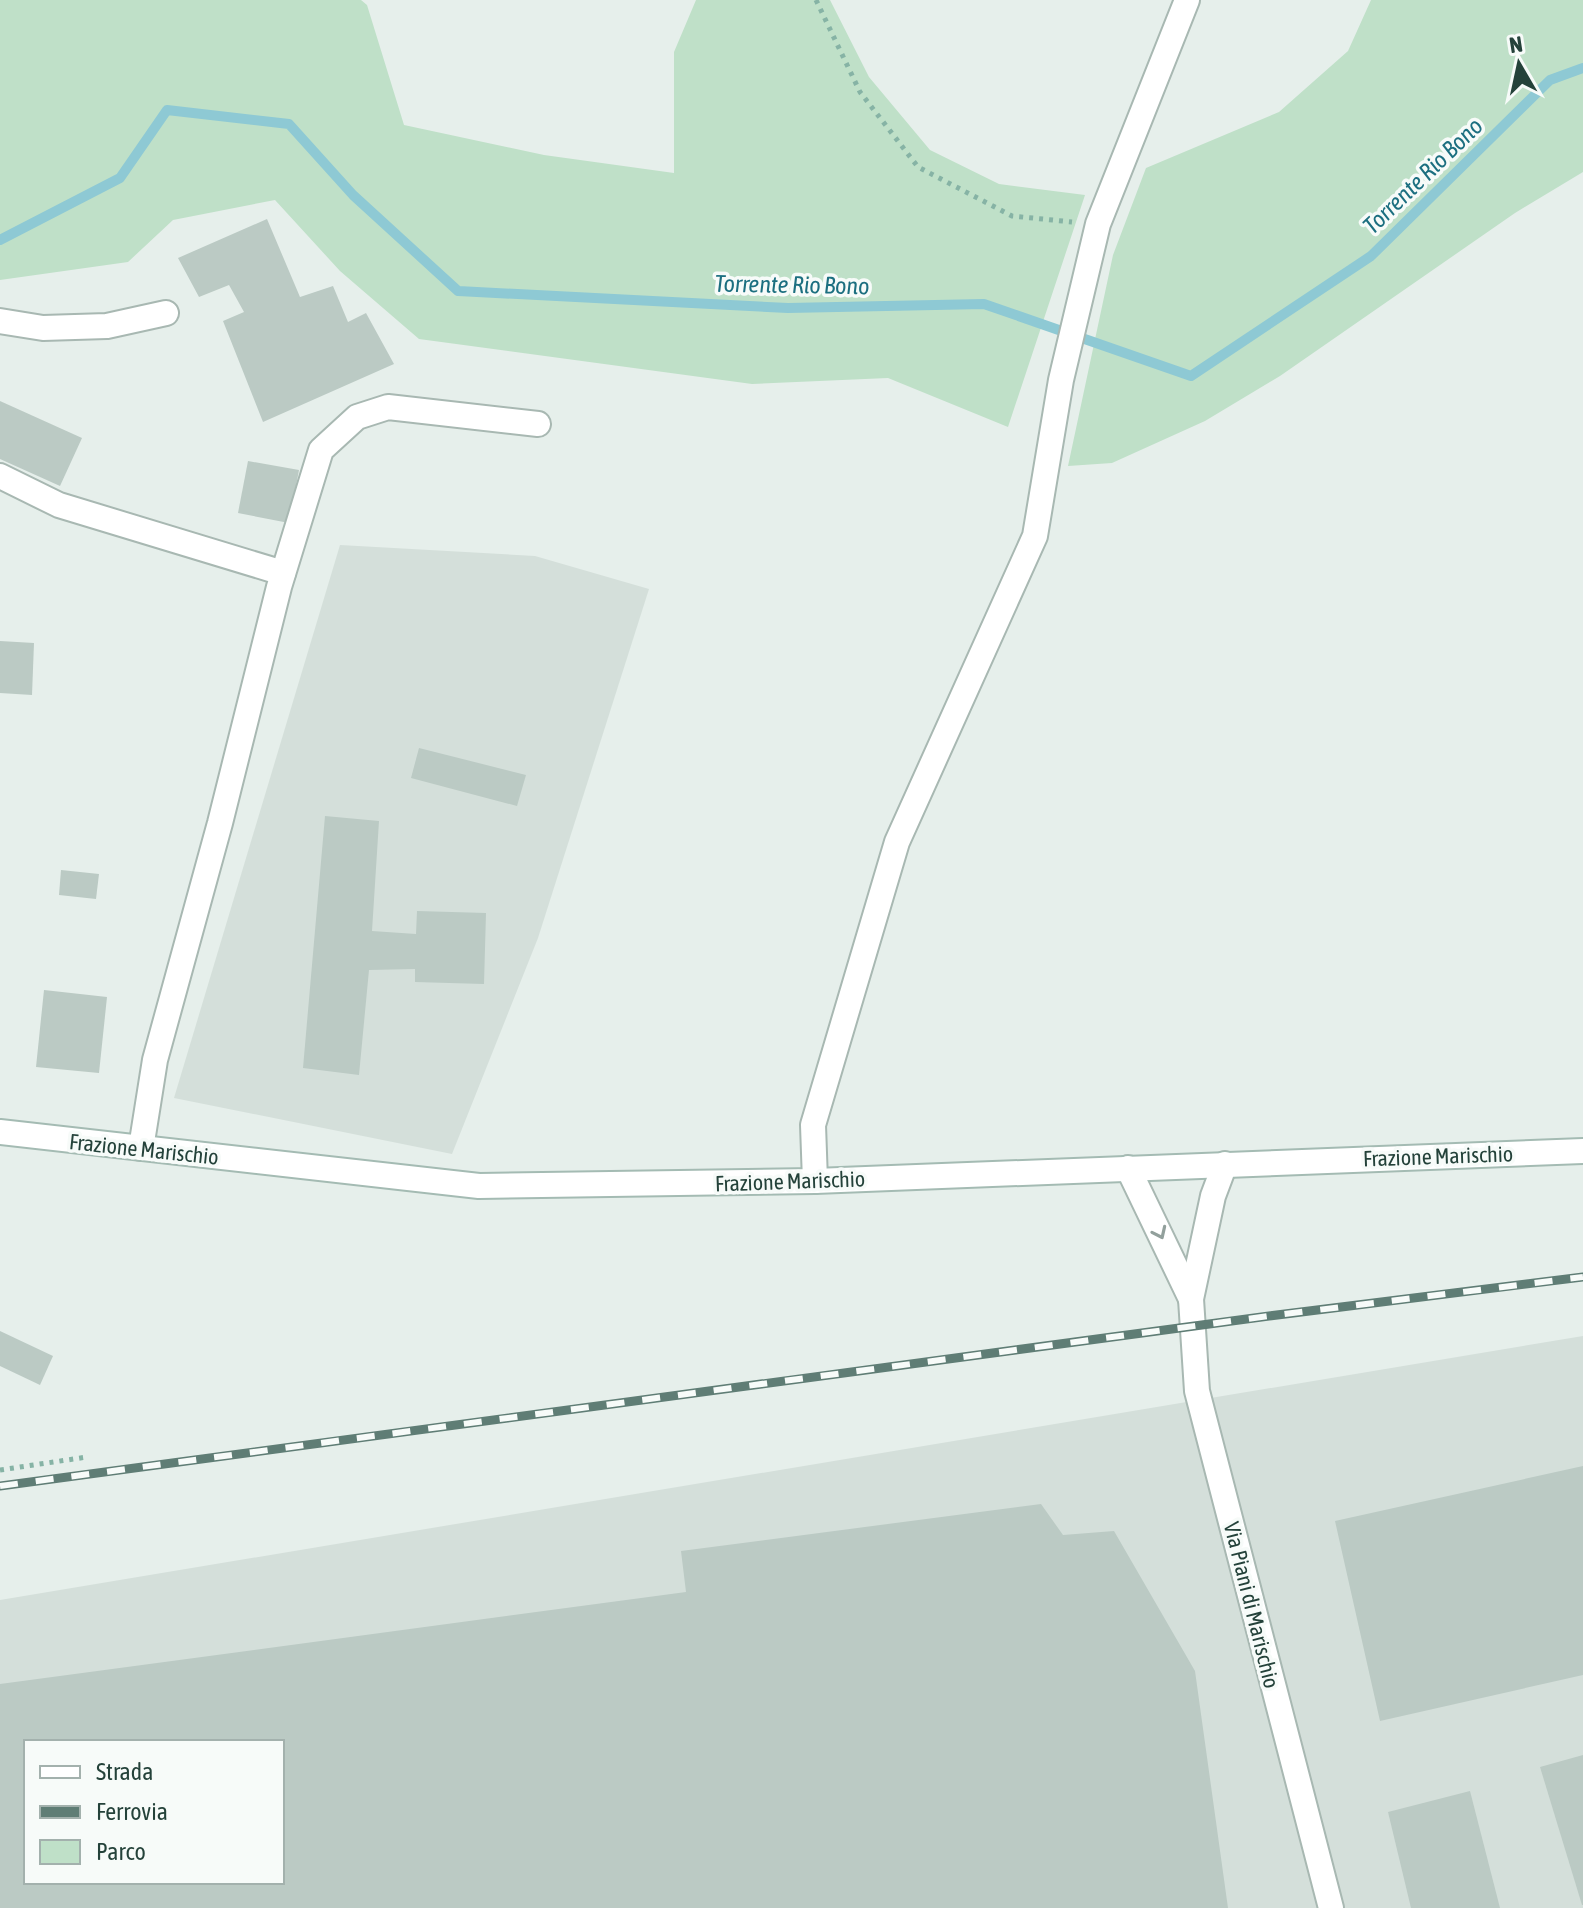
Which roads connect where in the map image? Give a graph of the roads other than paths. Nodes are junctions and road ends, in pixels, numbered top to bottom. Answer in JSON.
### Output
{"nodes":[{"id":1,"x":1187,"y":0,"type":"edge"},
{"id":2,"x":166,"y":313,"type":"dead end"},
{"id":3,"x":0,"y":321,"type":"edge"},
{"id":4,"x":538,"y":424,"type":"dead end"},
{"id":5,"x":0,"y":476,"type":"edge"},
{"id":6,"x":283,"y":573,"type":"junction"},
{"id":7,"x":0,"y":1132,"type":"edge"},
{"id":8,"x":141,"y":1148,"type":"junction"},
{"id":9,"x":1583,"y":1151,"type":"edge"},
{"id":10,"x":1225,"y":1164,"type":"junction"},
{"id":11,"x":1128,"y":1168,"type":"junction"},
{"id":12,"x":815,"y":1181,"type":"junction"},
{"id":13,"x":1191,"y":1299,"type":"junction"},
{"id":14,"x":1331,"y":1908,"type":"edge"}],
"edges":[{"from":1,"to":12,"type":"street"},
{"from":2,"to":3,"type":"street"},
{"from":4,"to":6,"type":"street"},
{"from":5,"to":6,"type":"street"},
{"from":6,"to":8,"type":"street"},
{"from":7,"to":8,"type":"street","name":"Frazione Marischio"},
{"from":8,"to":12,"type":"street","name":"Frazione Marischio"},
{"from":9,"to":10,"type":"street","name":"Frazione Marischio"},
{"from":10,"to":11,"type":"street","name":"Frazione Marischio"},
{"from":10,"to":13,"type":"street"},
{"from":11,"to":12,"type":"street","name":"Frazione Marischio"},
{"from":11,"to":13,"type":"street","one_way":true},
{"from":13,"to":14,"type":"street","name":"Via Piani di Marischio"}]}
